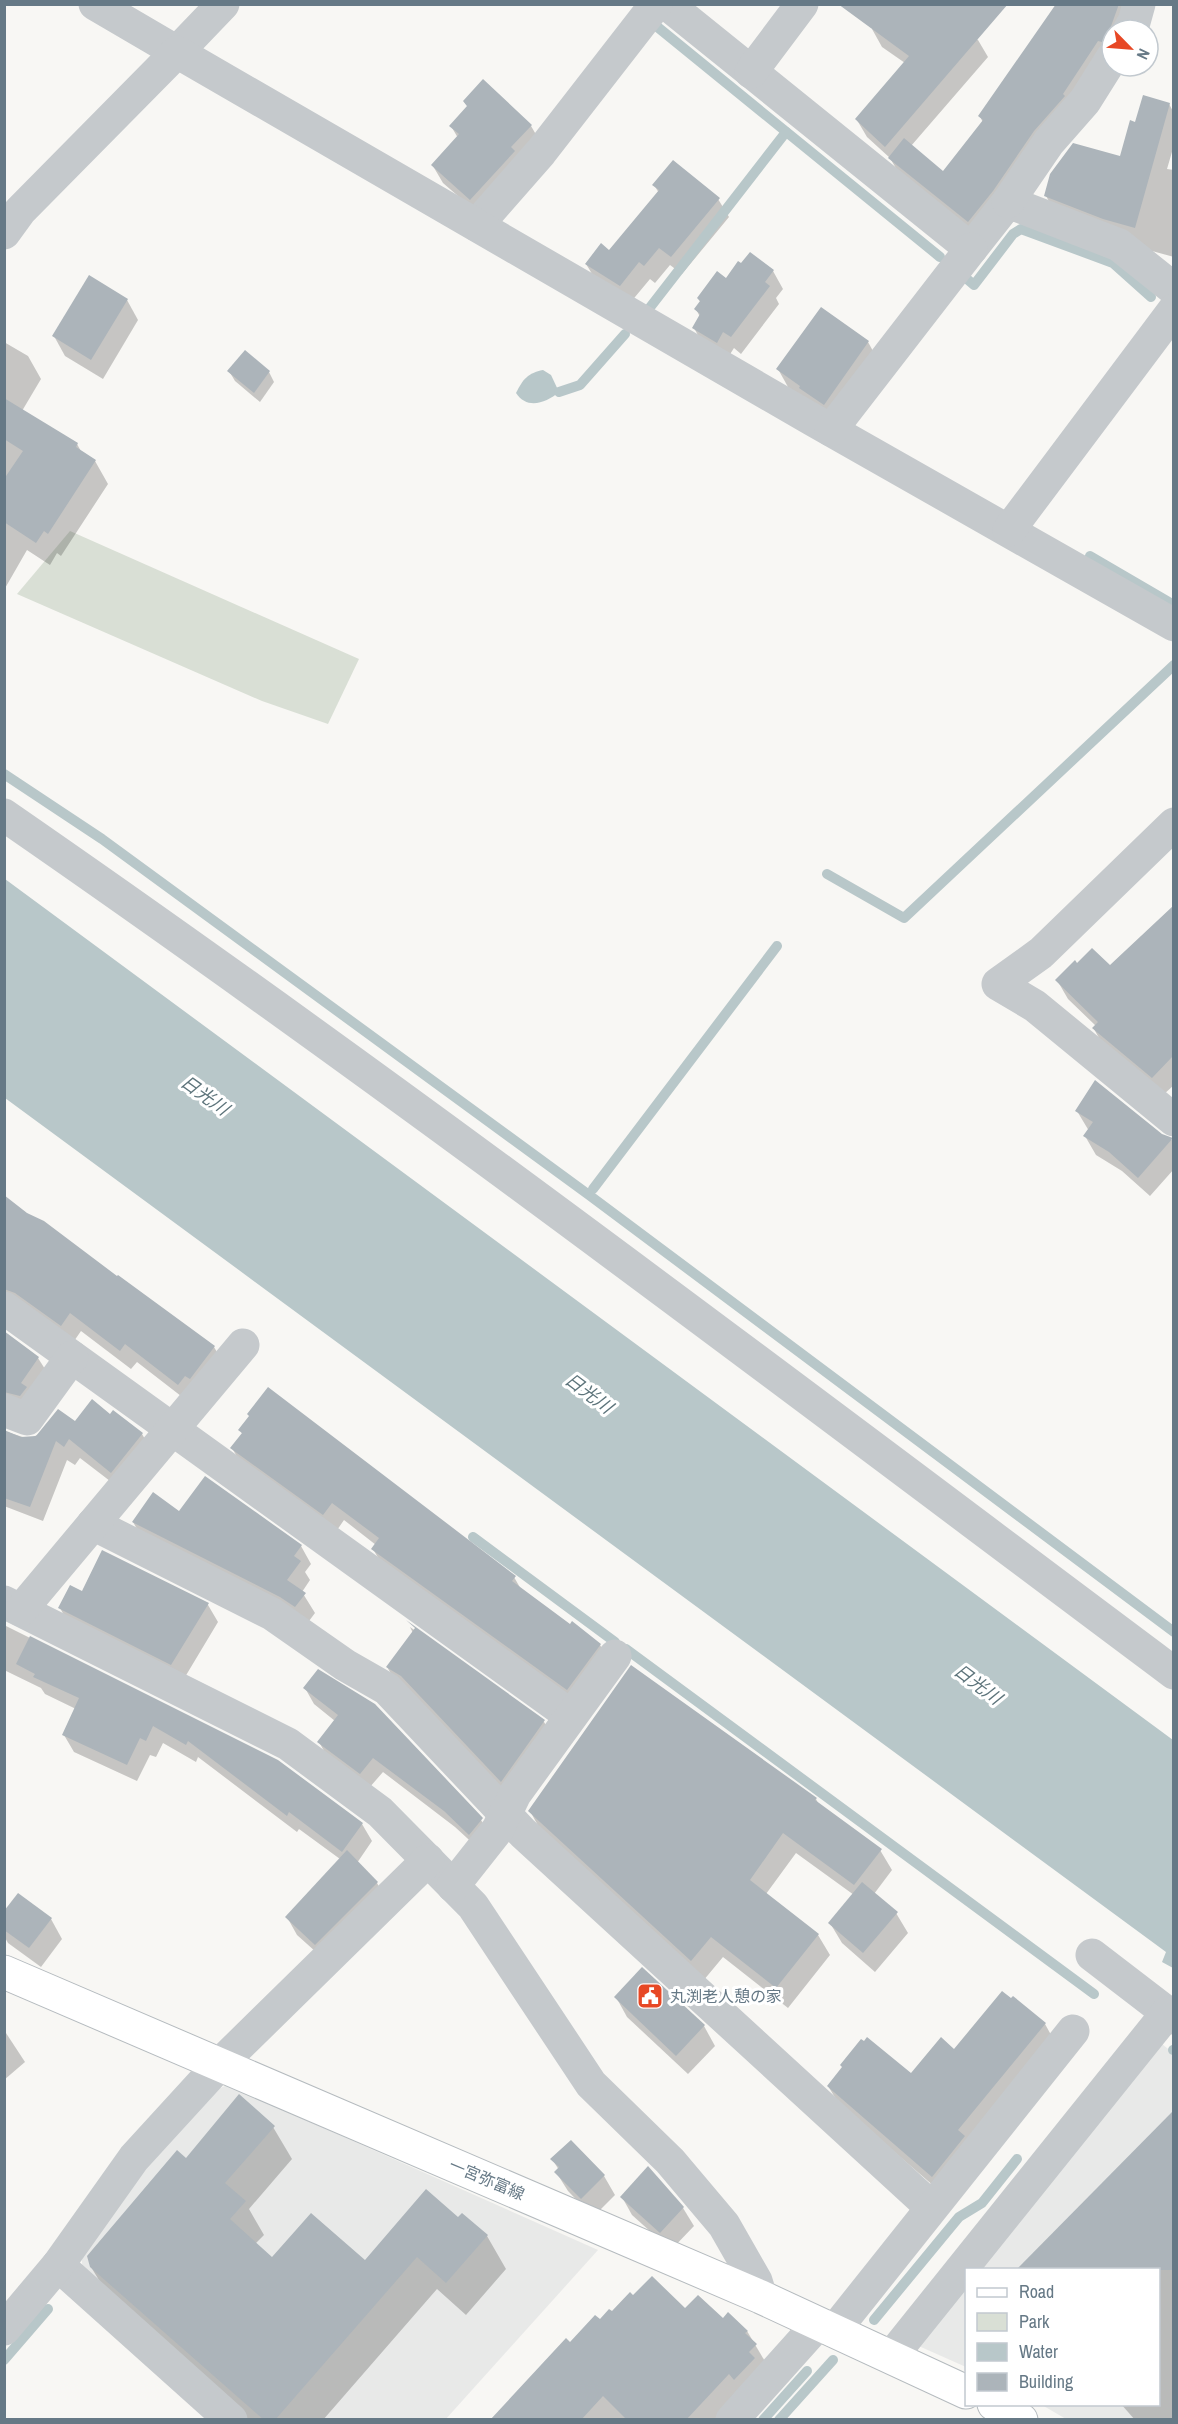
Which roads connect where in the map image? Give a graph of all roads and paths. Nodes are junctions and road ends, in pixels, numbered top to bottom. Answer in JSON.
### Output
{"nodes":[{"id":1,"x":95,"y":4,"type":"edge"},
{"id":2,"x":223,"y":4,"type":"edge"},
{"id":3,"x":656,"y":4,"type":"edge"},
{"id":4,"x":667,"y":4,"type":"edge"},
{"id":5,"x":802,"y":4,"type":"edge"},
{"id":6,"x":177,"y":52,"type":"junction"},
{"id":7,"x":751,"y":72,"type":"junction"},
{"id":8,"x":1100,"y":78,"type":"edge"},
{"id":9,"x":1008,"y":202,"type":"junction"},
{"id":10,"x":477,"y":225,"type":"junction"},
{"id":11,"x":4,"y":233,"type":"edge"},
{"id":12,"x":971,"y":249,"type":"junction"},
{"id":13,"x":1173,"y":292,"type":"edge"},
{"id":14,"x":831,"y":430,"type":"junction"},
{"id":15,"x":1009,"y":530,"type":"junction"},
{"id":16,"x":1173,"y":625,"type":"edge"},
{"id":17,"x":4,"y":815,"type":"edge"},
{"id":18,"x":1173,"y":824,"type":"edge"},
{"id":19,"x":1173,"y":1120,"type":"edge"},
{"id":20,"x":4,"y":1308,"type":"edge"},
{"id":21,"x":243,"y":1346,"type":"dead end"},
{"id":22,"x":72,"y":1357,"type":"junction"},
{"id":23,"x":4,"y":1410,"type":"edge"},
{"id":24,"x":172,"y":1429,"type":"junction"},
{"id":25,"x":93,"y":1524,"type":"junction"},
{"id":26,"x":13,"y":1606,"type":"edge"},
{"id":27,"x":615,"y":1656,"type":"dead end"},
{"id":28,"x":1173,"y":1673,"type":"edge"},
{"id":29,"x":571,"y":1716,"type":"junction"},
{"id":30,"x":504,"y":1813,"type":"junction"},
{"id":31,"x":428,"y":1860,"type":"junction"},
{"id":32,"x":453,"y":1886,"type":"junction"},
{"id":33,"x":1092,"y":1955,"type":"dead end"},
{"id":34,"x":4,"y":1972,"type":"edge"},
{"id":35,"x":1170,"y":2015,"type":"edge"},
{"id":36,"x":1073,"y":2031,"type":"dead end"},
{"id":37,"x":220,"y":2064,"type":"junction"},
{"id":38,"x":931,"y":2207,"type":"junction"},
{"id":39,"x":58,"y":2265,"type":"junction"},
{"id":40,"x":760,"y":2296,"type":"junction"},
{"id":41,"x":826,"y":2327,"type":"junction"},
{"id":42,"x":4,"y":2329,"type":"edge"},
{"id":43,"x":891,"y":2357,"type":"junction"},
{"id":44,"x":965,"y":2392,"type":"edge"},
{"id":45,"x":997,"y":2406,"type":"edge"},
{"id":46,"x":231,"y":2420,"type":"edge"},
{"id":47,"x":732,"y":2420,"type":"edge"},
{"id":48,"x":1021,"y":2420,"type":"edge"}],
"edges":[{"from":1,"to":6,"type":"street"},
{"from":2,"to":6,"type":"street"},
{"from":3,"to":10,"type":"street"},
{"from":4,"to":7,"type":"street"},
{"from":5,"to":7,"type":"street"},
{"from":6,"to":10,"type":"street"},
{"from":6,"to":11,"type":"street"},
{"from":7,"to":12,"type":"street"},
{"from":8,"to":9,"type":"street"},
{"from":9,"to":12,"type":"street"},
{"from":9,"to":13,"type":"street"},
{"from":10,"to":14,"type":"street"},
{"from":12,"to":14,"type":"street"},
{"from":13,"to":15,"type":"street"},
{"from":14,"to":15,"type":"street"},
{"from":15,"to":16,"type":"street"},
{"from":17,"to":28,"type":"street"},
{"from":18,"to":19,"type":"street"},
{"from":20,"to":22,"type":"street"},
{"from":21,"to":24,"type":"street"},
{"from":22,"to":23,"type":"street"},
{"from":22,"to":24,"type":"street"},
{"from":24,"to":25,"type":"street"},
{"from":24,"to":29,"type":"street"},
{"from":25,"to":26,"type":"street"},
{"from":25,"to":30,"type":"street"},
{"from":26,"to":31,"type":"street"},
{"from":27,"to":29,"type":"street"},
{"from":29,"to":30,"type":"street"},
{"from":30,"to":32,"type":"street"},
{"from":30,"to":38,"type":"street"},
{"from":31,"to":32,"type":"street"},
{"from":31,"to":37,"type":"street"},
{"from":32,"to":40,"type":"street"},
{"from":33,"to":35,"type":"street"},
{"from":34,"to":37,"type":"main road","name":"一宮弥富線"},
{"from":35,"to":43,"type":"street"},
{"from":36,"to":38,"type":"street"},
{"from":37,"to":39,"type":"street"},
{"from":37,"to":40,"type":"main road","name":"一宮弥富線"},
{"from":38,"to":41,"type":"street"},
{"from":39,"to":42,"type":"street"},
{"from":39,"to":46,"type":"street"},
{"from":40,"to":41,"type":"main road","name":"一宮弥富線"},
{"from":41,"to":43,"type":"main road","name":"一宮弥富線"},
{"from":41,"to":47,"type":"street"},
{"from":43,"to":44,"type":"main road","name":"一宮弥富線"},
{"from":45,"to":48,"type":"main road"}]}
